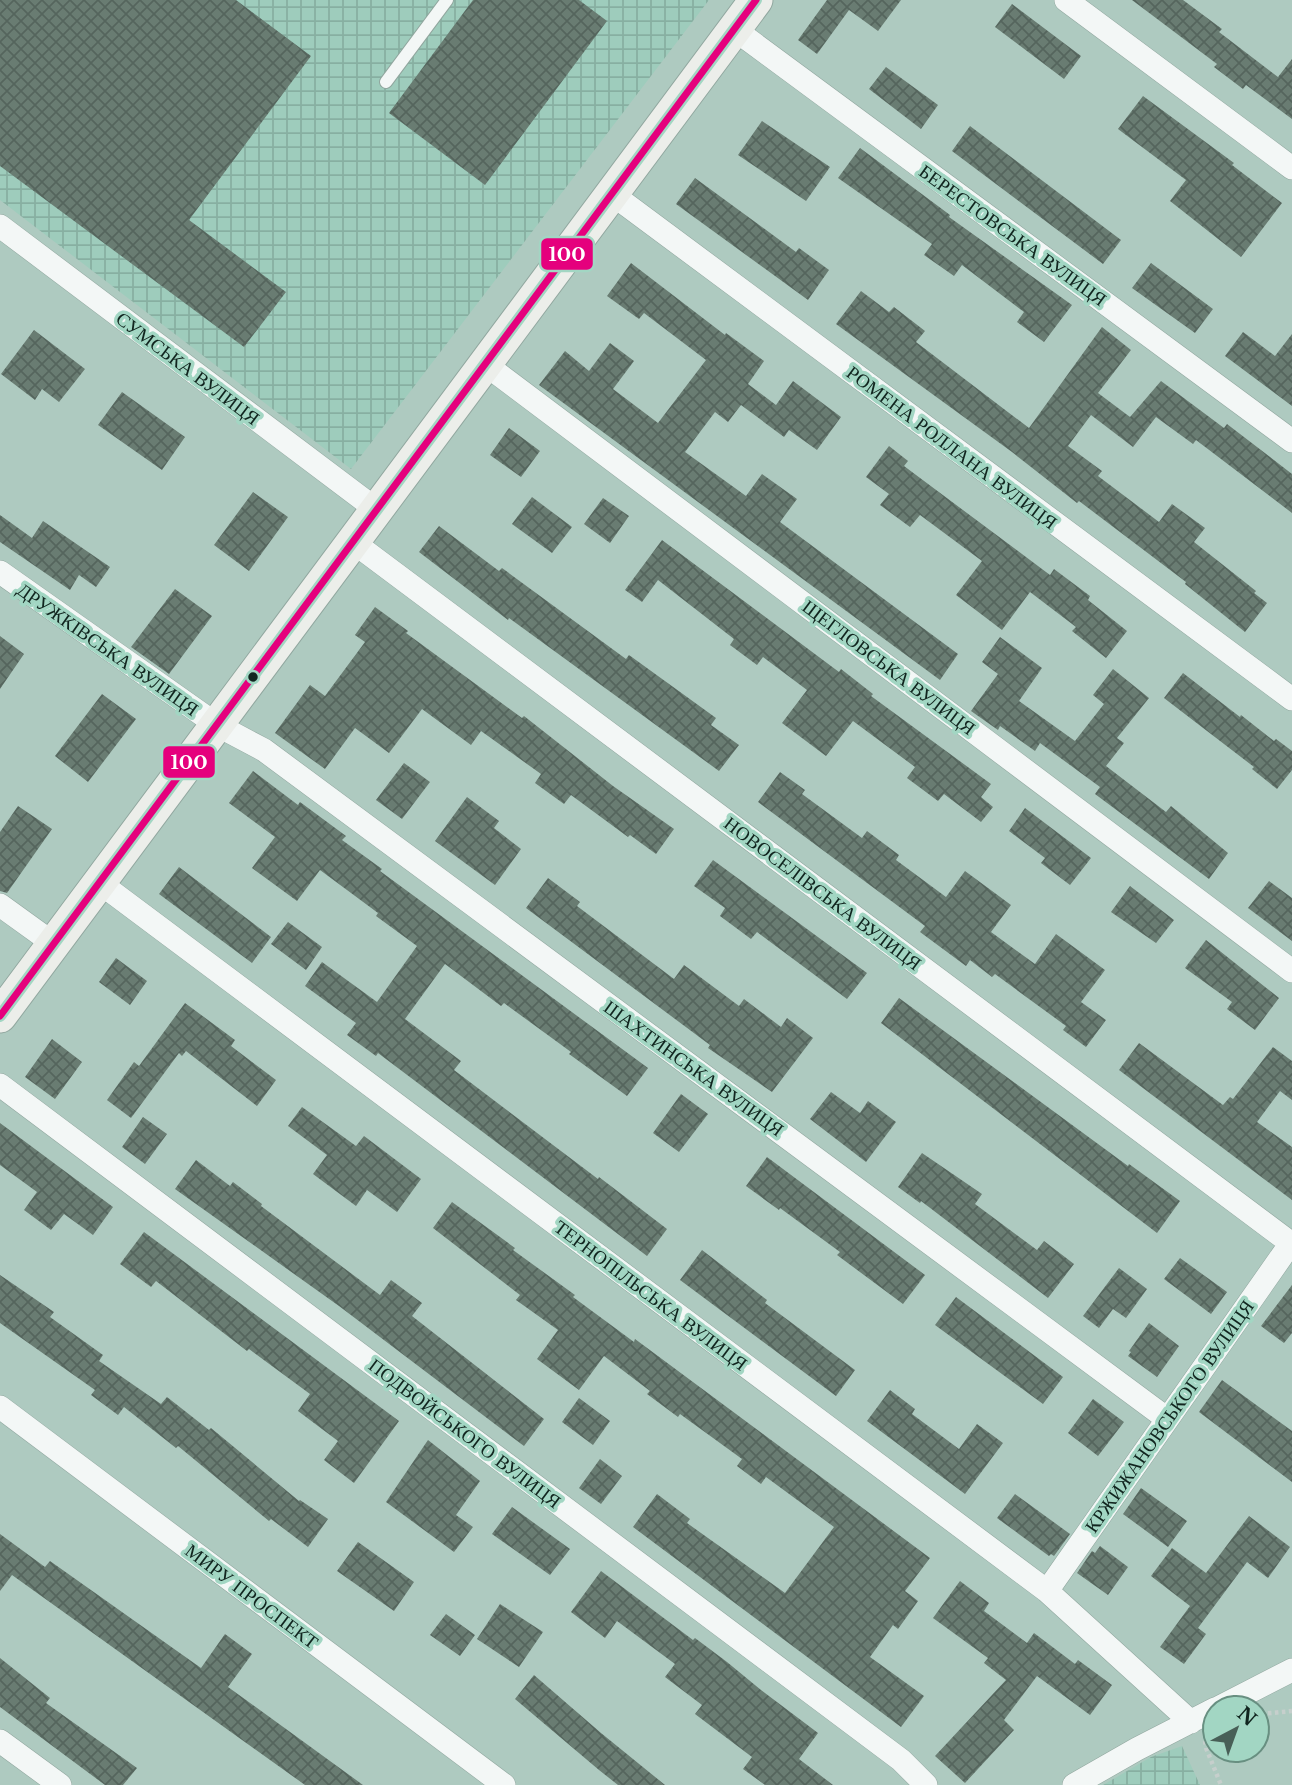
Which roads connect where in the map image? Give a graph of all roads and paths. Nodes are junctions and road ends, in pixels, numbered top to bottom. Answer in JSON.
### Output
{"nodes":[{"id":1,"x":447,"y":0,"type":"edge"},
{"id":2,"x":756,"y":0,"type":"edge"},
{"id":3,"x":1066,"y":0,"type":"edge"},
{"id":4,"x":734,"y":29,"type":"junction"},
{"id":5,"x":386,"y":82,"type":"dead end"},
{"id":6,"x":1292,"y":168,"type":"edge"},
{"id":7,"x":612,"y":194,"type":"junction"},
{"id":8,"x":0,"y":226,"type":"edge"},
{"id":9,"x":485,"y":364,"type":"junction"},
{"id":10,"x":1292,"y":441,"type":"edge"},
{"id":11,"x":376,"y":510,"type":"junction"},
{"id":12,"x":353,"y":542,"type":"junction"},
{"id":13,"x":0,"y":572,"type":"edge"},
{"id":14,"x":1292,"y":699,"type":"edge"},
{"id":15,"x":217,"y":725,"type":"junction"},
{"id":16,"x":100,"y":883,"type":"junction"},
{"id":17,"x":0,"y":905,"type":"edge"},
{"id":18,"x":54,"y":944,"type":"junction"},
{"id":19,"x":1292,"y":971,"type":"edge"},
{"id":20,"x":0,"y":1016,"type":"edge"},
{"id":21,"x":0,"y":1085,"type":"edge"},
{"id":22,"x":1292,"y":1242,"type":"edge"},
{"id":23,"x":0,"y":1407,"type":"edge"},
{"id":24,"x":1166,"y":1418,"type":"junction"},
{"id":25,"x":1047,"y":1591,"type":"junction"},
{"id":26,"x":1292,"y":1670,"type":"edge"},
{"id":27,"x":1246,"y":1694,"type":"edge"},
{"id":28,"x":1292,"y":1711,"type":"edge"},
{"id":29,"x":1271,"y":1713,"type":"edge"},
{"id":30,"x":1201,"y":1716,"type":"edge"},
{"id":31,"x":1191,"y":1721,"type":"junction"},
{"id":32,"x":0,"y":1741,"type":"edge"},
{"id":33,"x":60,"y":1785,"type":"edge"},
{"id":34,"x":504,"y":1785,"type":"edge"},
{"id":35,"x":926,"y":1785,"type":"edge"},
{"id":36,"x":1074,"y":1785,"type":"edge"},
{"id":37,"x":1221,"y":1785,"type":"edge"}],
"edges":[{"from":1,"to":5,"type":"lane"},
{"from":2,"to":4,"type":"main road"},
{"from":3,"to":6,"type":"street"},
{"from":4,"to":7,"type":"main road"},
{"from":4,"to":10,"type":"street","name":"БЕРЕСТОВСЬКА ВУЛИЦЯ"},
{"from":7,"to":9,"type":"main road"},
{"from":7,"to":14,"type":"street","name":"РОМЕНА РОЛЛАНА ВУЛИЦЯ"},
{"from":8,"to":11,"type":"street","name":"СУМСЬКА ВУЛИЦЯ"},
{"from":9,"to":11,"type":"main road"},
{"from":9,"to":19,"type":"street","name":"ЩЕГЛОВСЬКА ВУЛИЦЯ"},
{"from":11,"to":12,"type":"main road"},
{"from":12,"to":15,"type":"main road"},
{"from":12,"to":22,"type":"street","name":"НОВОСЕЛІВСЬКА ВУЛИЦЯ"},
{"from":13,"to":15,"type":"street","name":"ДРУЖКІВСЬКА ВУЛИЦЯ"},
{"from":15,"to":16,"type":"main road"},
{"from":15,"to":24,"type":"street","name":"ШАХТИНСЬКА ВУЛИЦЯ"},
{"from":16,"to":18,"type":"main road"},
{"from":16,"to":25,"type":"street","name":"ТЕРНОПІЛЬСЬКА ВУЛИЦЯ"},
{"from":17,"to":18,"type":"street"},
{"from":18,"to":20,"type":"main road"},
{"from":21,"to":35,"type":"street","name":"ПОДВОЙСЬКОГО ВУЛИЦЯ"},
{"from":22,"to":24,"type":"street","name":"КРЖИЖАНОВСЬКОГО ВУЛИЦЯ"},
{"from":23,"to":34,"type":"street","name":"МИРУ ПРОСПЕКТ"},
{"from":24,"to":25,"type":"street","name":"КРЖИЖАНОВСЬКОГО ВУЛИЦЯ"},
{"from":25,"to":31,"type":"street","name":"ТЕРНОПІЛЬСЬКА ВУЛИЦЯ"},
{"from":26,"to":27,"type":"street"},
{"from":28,"to":29,"type":"path"},
{"from":30,"to":31,"type":"street"},
{"from":31,"to":36,"type":"street"},
{"from":31,"to":37,"type":"path"},
{"from":32,"to":33,"type":"street"}]}
